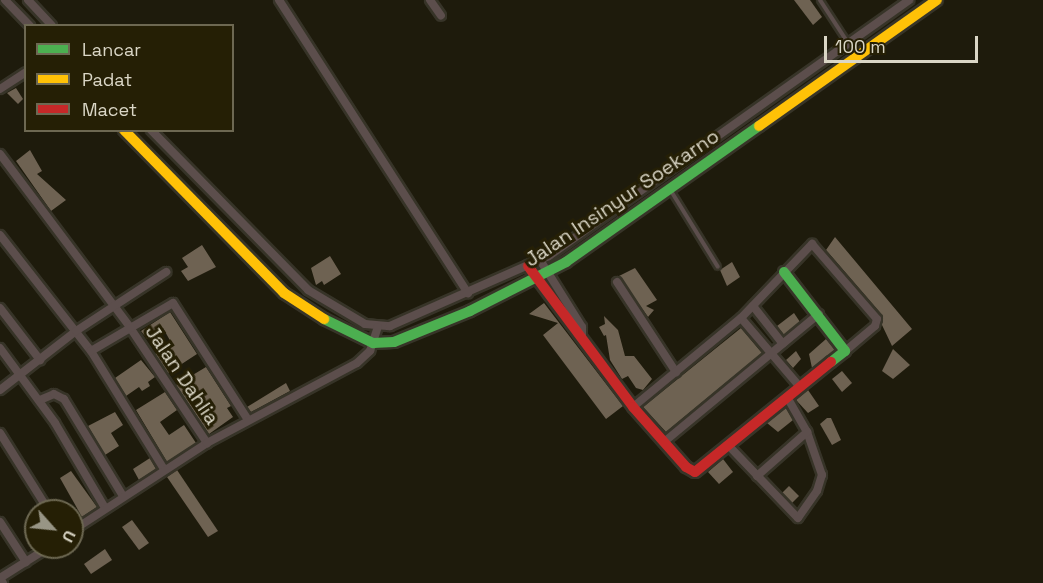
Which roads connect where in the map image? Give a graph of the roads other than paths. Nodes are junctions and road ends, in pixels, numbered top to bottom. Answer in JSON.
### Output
{"nodes":[{"id":1,"x":5,"y":0,"type":"edge"},
{"id":2,"x":28,"y":0,"type":"edge"},
{"id":3,"x":279,"y":0,"type":"edge"},
{"id":4,"x":430,"y":0,"type":"edge"},
{"id":5,"x":820,"y":0,"type":"edge"},
{"id":6,"x":909,"y":0,"type":"edge"},
{"id":7,"x":937,"y":0,"type":"edge"},
{"id":8,"x":441,"y":16,"type":"dead end"},
{"id":9,"x":28,"y":24,"type":"edge"},
{"id":10,"x":50,"y":24,"type":"edge"},
{"id":11,"x":849,"y":44,"type":"junction"},
{"id":12,"x":24,"y":73,"type":"edge"},
{"id":13,"x":0,"y":89,"type":"edge"},
{"id":14,"x":737,"y":124,"type":"junction"},
{"id":15,"x":152,"y":132,"type":"edge"},
{"id":16,"x":130,"y":133,"type":"edge"},
{"id":17,"x":745,"y":136,"type":"junction"},
{"id":18,"x":0,"y":154,"type":"edge"},
{"id":19,"x":671,"y":190,"type":"junction"},
{"id":20,"x":0,"y":235,"type":"edge"},
{"id":21,"x":540,"y":260,"type":"junction"},
{"id":22,"x":281,"y":264,"type":"junction"},
{"id":23,"x":528,"y":266,"type":"junction"},
{"id":24,"x":718,"y":267,"type":"dead end"},
{"id":25,"x":166,"y":272,"type":"dead end"},
{"id":26,"x":784,"y":272,"type":"junction"},
{"id":27,"x":548,"y":273,"type":"junction"},
{"id":28,"x":537,"y":278,"type":"junction"},
{"id":29,"x":267,"y":279,"type":"junction"},
{"id":30,"x":617,"y":282,"type":"dead end"},
{"id":31,"x":468,"y":293,"type":"junction"},
{"id":32,"x":113,"y":305,"type":"junction"},
{"id":33,"x":753,"y":306,"type":"junction"},
{"id":34,"x":0,"y":308,"type":"edge"},
{"id":35,"x":819,"y":314,"type":"junction"},
{"id":36,"x":741,"y":318,"type":"junction"},
{"id":37,"x":129,"y":326,"type":"junction"},
{"id":38,"x":378,"y":327,"type":"junction"},
{"id":39,"x":76,"y":331,"type":"junction"},
{"id":40,"x":582,"y":335,"type":"junction"},
{"id":41,"x":373,"y":343,"type":"junction"},
{"id":42,"x":783,"y":344,"type":"junction"},
{"id":43,"x":0,"y":348,"type":"edge"},
{"id":44,"x":91,"y":351,"type":"junction"},
{"id":45,"x":845,"y":351,"type":"junction"},
{"id":46,"x":772,"y":354,"type":"junction"},
{"id":47,"x":40,"y":360,"type":"junction"},
{"id":48,"x":676,"y":372,"type":"junction"},
{"id":49,"x":20,"y":375,"type":"junction"},
{"id":50,"x":800,"y":387,"type":"junction"},
{"id":51,"x":0,"y":390,"type":"edge"},
{"id":52,"x":787,"y":397,"type":"junction"},
{"id":53,"x":40,"y":400,"type":"junction"},
{"id":54,"x":633,"y":407,"type":"junction"},
{"id":55,"x":248,"y":420,"type":"junction"},
{"id":56,"x":807,"y":432,"type":"junction"},
{"id":57,"x":0,"y":433,"type":"edge"},
{"id":58,"x":664,"y":442,"type":"junction"},
{"id":59,"x":207,"y":443,"type":"junction"},
{"id":60,"x":728,"y":446,"type":"junction"},
{"id":61,"x":164,"y":470,"type":"junction"},
{"id":62,"x":757,"y":476,"type":"junction"},
{"id":63,"x":123,"y":496,"type":"junction"},
{"id":64,"x":41,"y":499,"type":"edge"},
{"id":65,"x":105,"y":508,"type":"junction"},
{"id":66,"x":0,"y":522,"type":"edge"},
{"id":67,"x":84,"y":523,"type":"edge"},
{"id":68,"x":31,"y":559,"type":"edge"},
{"id":69,"x":26,"y":562,"type":"junction"},
{"id":70,"x":3,"y":583,"type":"edge"}],
"edges":[{"from":1,"to":9,"type":"street"},
{"from":2,"to":10,"type":"street"},
{"from":3,"to":31,"type":"street"},
{"from":4,"to":8,"type":"street"},
{"from":5,"to":11,"type":"lane"},
{"from":6,"to":11,"type":"street","name":"Jalan Insinyur Soekarno"},
{"from":7,"to":17,"type":"street","name":"Jalan Insinyur Soekarno"},
{"from":11,"to":14,"type":"street","name":"Jalan Insinyur Soekarno"},
{"from":12,"to":13,"type":"street"},
{"from":14,"to":17,"type":"street"},
{"from":14,"to":21,"type":"street","name":"Jalan Insinyur Soekarno"},
{"from":15,"to":22,"type":"street"},
{"from":16,"to":29,"type":"street"},
{"from":17,"to":19,"type":"street","name":"Jalan Insinyur Soekarno"},
{"from":18,"to":32,"type":"street","name":"Jalan Dahlia"},
{"from":19,"to":24,"type":"lane"},
{"from":19,"to":27,"type":"street","name":"Jalan Insinyur Soekarno"},
{"from":20,"to":39,"type":"street"},
{"from":21,"to":23,"type":"street","name":"Jalan Insinyur Soekarno"},
{"from":21,"to":27,"type":"street"},
{"from":22,"to":29,"type":"street"},
{"from":22,"to":38,"type":"street"},
{"from":23,"to":28,"type":"street"},
{"from":23,"to":31,"type":"street","name":"Jalan Insinyur Soekarno"},
{"from":25,"to":32,"type":"street"},
{"from":26,"to":33,"type":"street"},
{"from":26,"to":35,"type":"street"},
{"from":26,"to":45,"type":"street"},
{"from":27,"to":28,"type":"street","name":"Jalan Insinyur Soekarno"},
{"from":27,"to":40,"type":"street"},
{"from":28,"to":40,"type":"street"},
{"from":28,"to":41,"type":"street","name":"Jalan Insinyur Soekarno"},
{"from":29,"to":41,"type":"street"},
{"from":30,"to":48,"type":"street"},
{"from":31,"to":38,"type":"street","name":"Jalan Insinyur Soekarno"},
{"from":32,"to":37,"type":"street","name":"Jalan Dahlia"},
{"from":32,"to":39,"type":"street"},
{"from":33,"to":36,"type":"street"},
{"from":33,"to":42,"type":"street"},
{"from":34,"to":47,"type":"street"},
{"from":35,"to":42,"type":"street"},
{"from":35,"to":45,"type":"street"},
{"from":36,"to":46,"type":"street"},
{"from":36,"to":48,"type":"street"},
{"from":37,"to":44,"type":"street"},
{"from":37,"to":55,"type":"street"},
{"from":37,"to":59,"type":"street","name":"Jalan Dahlia"},
{"from":38,"to":41,"type":"street"},
{"from":39,"to":44,"type":"street"},
{"from":39,"to":47,"type":"street"},
{"from":40,"to":54,"type":"street"},
{"from":41,"to":55,"type":"street"},
{"from":42,"to":46,"type":"street"},
{"from":43,"to":49,"type":"street"},
{"from":44,"to":61,"type":"street"},
{"from":45,"to":50,"type":"street"},
{"from":46,"to":50,"type":"street"},
{"from":46,"to":58,"type":"street"},
{"from":47,"to":49,"type":"street"},
{"from":48,"to":54,"type":"street"},
{"from":49,"to":51,"type":"street"},
{"from":49,"to":53,"type":"street"},
{"from":50,"to":52,"type":"street"},
{"from":52,"to":56,"type":"street"},
{"from":52,"to":60,"type":"street"},
{"from":53,"to":63,"type":"street"},
{"from":53,"to":65,"type":"street"},
{"from":54,"to":58,"type":"street"},
{"from":55,"to":59,"type":"street"},
{"from":56,"to":62,"type":"street"},
{"from":56,"to":62,"type":"street"},
{"from":57,"to":64,"type":"street"},
{"from":58,"to":60,"type":"street"},
{"from":59,"to":61,"type":"street"},
{"from":60,"to":62,"type":"street"},
{"from":61,"to":63,"type":"street"},
{"from":63,"to":65,"type":"street"},
{"from":65,"to":67,"type":"street"},
{"from":66,"to":69,"type":"street"},
{"from":68,"to":69,"type":"street"},
{"from":69,"to":70,"type":"street"}]}
